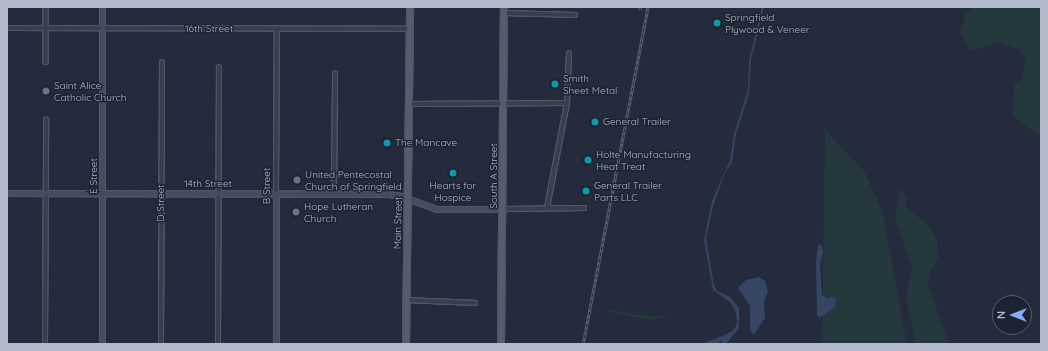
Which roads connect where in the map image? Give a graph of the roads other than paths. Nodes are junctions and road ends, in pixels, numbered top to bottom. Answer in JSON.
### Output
{"nodes":[{"id":1,"x":46,"y":7,"type":"edge"},
{"id":2,"x":102,"y":7,"type":"edge"},
{"id":3,"x":410,"y":7,"type":"edge"},
{"id":4,"x":504,"y":10,"type":"edge"},
{"id":5,"x":575,"y":15,"type":"dead end"},
{"id":6,"x":7,"y":28,"type":"edge"},
{"id":7,"x":46,"y":28,"type":"junction"},
{"id":8,"x":102,"y":29,"type":"junction"},
{"id":9,"x":277,"y":29,"type":"junction"},
{"id":10,"x":410,"y":29,"type":"junction"},
{"id":11,"x":569,"y":54,"type":"dead end"},
{"id":12,"x":46,"y":62,"type":"dead end"},
{"id":13,"x":162,"y":63,"type":"dead end"},
{"id":14,"x":219,"y":68,"type":"dead end"},
{"id":15,"x":335,"y":74,"type":"dead end"},
{"id":16,"x":567,"y":103,"type":"junction"},
{"id":17,"x":410,"y":104,"type":"junction"},
{"id":18,"x":504,"y":105,"type":"junction"},
{"id":19,"x":46,"y":120,"type":"dead end"},
{"id":20,"x":7,"y":193,"type":"edge"},
{"id":21,"x":45,"y":193,"type":"junction"},
{"id":22,"x":103,"y":193,"type":"junction"},
{"id":23,"x":161,"y":193,"type":"junction"},
{"id":24,"x":219,"y":194,"type":"junction"},
{"id":25,"x":276,"y":194,"type":"junction"},
{"id":26,"x":334,"y":194,"type":"junction"},
{"id":27,"x":408,"y":198,"type":"junction"},
{"id":28,"x":547,"y":208,"type":"junction"},
{"id":29,"x":584,"y":208,"type":"dead end"},
{"id":30,"x":504,"y":209,"type":"junction"},
{"id":31,"x":407,"y":300,"type":"junction"},
{"id":32,"x":475,"y":303,"type":"dead end"},
{"id":33,"x":45,"y":344,"type":"edge"},
{"id":34,"x":102,"y":344,"type":"edge"},
{"id":35,"x":161,"y":344,"type":"edge"},
{"id":36,"x":218,"y":344,"type":"edge"},
{"id":37,"x":276,"y":344,"type":"edge"},
{"id":38,"x":406,"y":344,"type":"edge"},
{"id":39,"x":501,"y":344,"type":"edge"}],
"edges":[{"from":1,"to":7,"type":"street"},
{"from":2,"to":8,"type":"main road","name":"E Street"},
{"from":3,"to":10,"type":"main road","name":"Main Street"},
{"from":4,"to":5,"type":"street"},
{"from":4,"to":18,"type":"main road","name":"South A Street"},
{"from":6,"to":7,"type":"street","name":"16th Street"},
{"from":7,"to":8,"type":"street","name":"16th Street"},
{"from":7,"to":12,"type":"street"},
{"from":8,"to":9,"type":"street","name":"16th Street"},
{"from":8,"to":22,"type":"main road","name":"E Street"},
{"from":9,"to":10,"type":"street","name":"16th Street"},
{"from":9,"to":25,"type":"street","name":"B Street"},
{"from":10,"to":17,"type":"main road","name":"Main Street"},
{"from":11,"to":16,"type":"street"},
{"from":13,"to":23,"type":"street","name":"D Street"},
{"from":14,"to":24,"type":"street"},
{"from":15,"to":26,"type":"street"},
{"from":16,"to":18,"type":"street"},
{"from":16,"to":28,"type":"street"},
{"from":17,"to":18,"type":"street"},
{"from":17,"to":27,"type":"main road","name":"Main Street"},
{"from":18,"to":30,"type":"main road","name":"South A Street"},
{"from":19,"to":21,"type":"street"},
{"from":20,"to":21,"type":"main road","name":"14th Street"},
{"from":21,"to":22,"type":"main road","name":"14th Street"},
{"from":21,"to":33,"type":"street"},
{"from":22,"to":23,"type":"main road","name":"14th Street"},
{"from":22,"to":34,"type":"main road","name":"E Street"},
{"from":23,"to":24,"type":"main road","name":"14th Street"},
{"from":23,"to":35,"type":"street","name":"D Street"},
{"from":24,"to":25,"type":"main road","name":"14th Street"},
{"from":24,"to":36,"type":"street"},
{"from":25,"to":26,"type":"main road","name":"14th Street"},
{"from":25,"to":37,"type":"main road","name":"B Street"},
{"from":26,"to":27,"type":"main road","name":"14th Street"},
{"from":27,"to":30,"type":"main road","name":"14th Street"},
{"from":27,"to":31,"type":"main road","name":"Main Street"},
{"from":28,"to":29,"type":"street"},
{"from":28,"to":30,"type":"street"},
{"from":30,"to":39,"type":"main road","name":"South A Street"},
{"from":31,"to":32,"type":"street"},
{"from":31,"to":38,"type":"main road","name":"Main Street"}]}
